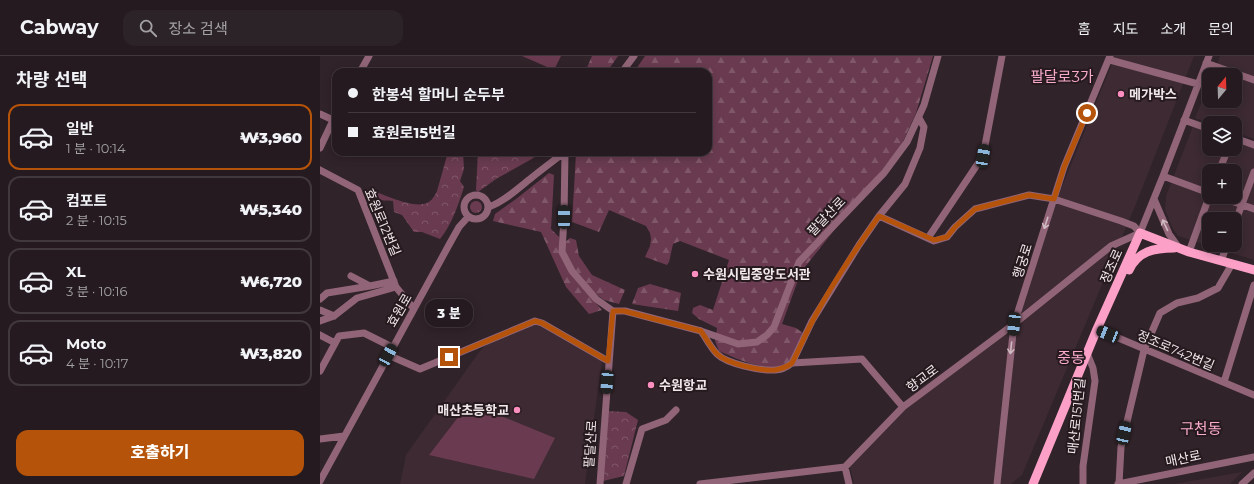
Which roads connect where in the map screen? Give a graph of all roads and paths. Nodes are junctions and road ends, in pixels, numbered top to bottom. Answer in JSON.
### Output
{"nodes":[{"id":1,"x":369,"y":56,"type":"edge"},
{"id":2,"x":634,"y":56,"type":"edge"},
{"id":3,"x":938,"y":56,"type":"edge"},
{"id":4,"x":1002,"y":56,"type":"edge"},
{"id":5,"x":1209,"y":56,"type":"edge"},
{"id":6,"x":1110,"y":58,"type":"edge"},
{"id":7,"x":1206,"y":64,"type":"junction"},
{"id":8,"x":362,"y":68,"type":"edge"},
{"id":9,"x":625,"y":68,"type":"edge"},
{"id":10,"x":1254,"y":80,"type":"edge"},
{"id":11,"x":1198,"y":84,"type":"junction"},
{"id":12,"x":320,"y":114,"type":"edge"},
{"id":13,"x":332,"y":117,"type":"edge"},
{"id":14,"x":919,"y":118,"type":"junction"},
{"id":15,"x":1184,"y":120,"type":"junction"},
{"id":16,"x":332,"y":121,"type":"edge"},
{"id":17,"x":1202,"y":126,"type":"edge"},
{"id":18,"x":1242,"y":141,"type":"edge"},
{"id":19,"x":1254,"y":146,"type":"edge"},
{"id":20,"x":320,"y":148,"type":"edge"},
{"id":21,"x":559,"y":156,"type":"edge"},
{"id":22,"x":565,"y":156,"type":"edge"},
{"id":23,"x":320,"y":170,"type":"edge"},
{"id":24,"x":1254,"y":172,"type":"edge"},
{"id":25,"x":1163,"y":176,"type":"junction"},
{"id":26,"x":1202,"y":190,"type":"edge"},
{"id":27,"x":1054,"y":199,"type":"junction"},
{"id":28,"x":1154,"y":199,"type":"junction"},
{"id":29,"x":1206,"y":204,"type":"edge"},
{"id":30,"x":1242,"y":205,"type":"junction"},
{"id":31,"x":489,"y":207,"type":"junction"},
{"id":32,"x":1254,"y":209,"type":"edge"},
{"id":33,"x":1239,"y":212,"type":"edge"},
{"id":34,"x":468,"y":216,"type":"junction"},
{"id":35,"x":879,"y":216,"type":"junction"},
{"id":36,"x":1140,"y":234,"type":"junction"},
{"id":37,"x":928,"y":238,"type":"junction"},
{"id":38,"x":1179,"y":248,"type":"junction"},
{"id":39,"x":1189,"y":252,"type":"junction"},
{"id":40,"x":1224,"y":252,"type":"edge"},
{"id":41,"x":1221,"y":261,"type":"junction"},
{"id":42,"x":1232,"y":264,"type":"junction"},
{"id":43,"x":1253,"y":269,"type":"edge"},
{"id":44,"x":351,"y":276,"type":"dead end"},
{"id":45,"x":395,"y":284,"type":"junction"},
{"id":46,"x":1117,"y":284,"type":"junction"},
{"id":47,"x":1254,"y":285,"type":"edge"},
{"id":48,"x":370,"y":286,"type":"junction"},
{"id":49,"x":320,"y":299,"type":"edge"},
{"id":50,"x":414,"y":309,"type":"junction"},
{"id":51,"x":320,"y":310,"type":"edge"},
{"id":52,"x":613,"y":311,"type":"junction"},
{"id":53,"x":334,"y":316,"type":"junction"},
{"id":54,"x":320,"y":321,"type":"edge"},
{"id":55,"x":1014,"y":324,"type":"junction"},
{"id":56,"x":1097,"y":329,"type":"junction"},
{"id":57,"x":701,"y":331,"type":"junction"},
{"id":58,"x":320,"y":335,"type":"edge"},
{"id":59,"x":335,"y":343,"type":"junction"},
{"id":60,"x":392,"y":347,"type":"junction"},
{"id":61,"x":1144,"y":350,"type":"junction"},
{"id":62,"x":1087,"y":353,"type":"junction"},
{"id":63,"x":388,"y":355,"type":"junction"},
{"id":64,"x":608,"y":361,"type":"junction"},
{"id":65,"x":792,"y":363,"type":"junction"},
{"id":66,"x":320,"y":371,"type":"edge"},
{"id":67,"x":1224,"y":382,"type":"junction"},
{"id":68,"x":1254,"y":395,"type":"edge"},
{"id":69,"x":903,"y":407,"type":"junction"},
{"id":70,"x":676,"y":410,"type":"dead end"},
{"id":71,"x":344,"y":436,"type":"junction"},
{"id":72,"x":320,"y":439,"type":"edge"},
{"id":73,"x":1254,"y":457,"type":"edge"},
{"id":74,"x":845,"y":467,"type":"junction"},
{"id":75,"x":1254,"y":473,"type":"edge"},
{"id":76,"x":320,"y":481,"type":"edge"},
{"id":77,"x":600,"y":484,"type":"edge"},
{"id":78,"x":626,"y":484,"type":"edge"},
{"id":79,"x":700,"y":484,"type":"edge"},
{"id":80,"x":849,"y":484,"type":"edge"},
{"id":81,"x":997,"y":484,"type":"edge"},
{"id":82,"x":1033,"y":484,"type":"edge"},
{"id":83,"x":1083,"y":484,"type":"edge"},
{"id":84,"x":1119,"y":484,"type":"edge"},
{"id":85,"x":1242,"y":484,"type":"edge"}],
"edges":[{"from":1,"to":8,"type":"street"},
{"from":2,"to":9,"type":"street"},
{"from":3,"to":14,"type":"street","name":"팔달산로"},
{"from":4,"to":37,"type":"street"},
{"from":5,"to":7,"type":"street","name":"정조로"},
{"from":6,"to":11,"type":"street"},
{"from":6,"to":27,"type":"street","name":"행궁로"},
{"from":7,"to":10,"type":"street"},
{"from":7,"to":11,"type":"street","name":"정조로"},
{"from":11,"to":15,"type":"street","name":"정조로"},
{"from":12,"to":13,"type":"street"},
{"from":14,"to":35,"type":"street"},
{"from":14,"to":57,"type":"street","name":"팔달산로"},
{"from":15,"to":17,"type":"street"},
{"from":15,"to":25,"type":"street","name":"정조로"},
{"from":16,"to":20,"type":"street"},
{"from":18,"to":19,"type":"street"},
{"from":21,"to":31,"type":"street"},
{"from":22,"to":52,"type":"street","name":"팔달산로"},
{"from":23,"to":45,"type":"street","name":"효원로12번길"},
{"from":24,"to":30,"type":"street"},
{"from":25,"to":26,"type":"street"},
{"from":25,"to":28,"type":"street","name":"정조로"},
{"from":27,"to":36,"type":"street"},
{"from":27,"to":37,"type":"street"},
{"from":27,"to":55,"type":"street","name":"행궁로","one_way":true},
{"from":28,"to":36,"type":"street","name":"정조로"},
{"from":38,"to":28,"type":"street","one_way":true},
{"from":29,"to":39,"type":"street"},
{"from":30,"to":32,"type":"street"},
{"from":30,"to":33,"type":"street"},
{"from":31,"to":34,"type":"street"},
{"from":31,"to":34,"type":"street"},
{"from":34,"to":50,"type":"street","name":"효원로"},
{"from":35,"to":37,"type":"street"},
{"from":35,"to":65,"type":"street"},
{"from":36,"to":38,"type":"main road"},
{"from":36,"to":46,"type":"main road","name":"정조로"},
{"from":36,"to":55,"type":"street","name":"향교로"},
{"from":38,"to":39,"type":"main road"},
{"from":38,"to":46,"type":"main road"},
{"from":39,"to":41,"type":"main road"},
{"from":40,"to":41,"type":"street"},
{"from":41,"to":42,"type":"main road"},
{"from":42,"to":43,"type":"main road"},
{"from":42,"to":61,"type":"street"},
{"from":44,"to":48,"type":"street"},
{"from":45,"to":48,"type":"street"},
{"from":45,"to":50,"type":"street","name":"효원로12번길"},
{"from":45,"to":53,"type":"street"},
{"from":46,"to":56,"type":"main road","name":"정조로"},
{"from":47,"to":67,"type":"street"},
{"from":48,"to":49,"type":"street"},
{"from":50,"to":60,"type":"street","name":"효원로"},
{"from":51,"to":53,"type":"street"},
{"from":52,"to":57,"type":"street","name":"팔달산로"},
{"from":52,"to":64,"type":"street","name":"팔달산로"},
{"from":53,"to":54,"type":"street"},
{"from":55,"to":69,"type":"street","name":"향교로"},
{"from":55,"to":81,"type":"street","name":"행궁로","one_way":true},
{"from":56,"to":61,"type":"street","name":"정조로742번길"},
{"from":56,"to":62,"type":"main road","name":"정조로"},
{"from":57,"to":65,"type":"street"},
{"from":58,"to":59,"type":"street"},
{"from":59,"to":60,"type":"street"},
{"from":59,"to":66,"type":"street"},
{"from":60,"to":63,"type":"street","name":"효원로"},
{"from":61,"to":67,"type":"street","name":"정조로742번길"},
{"from":61,"to":84,"type":"street"},
{"from":62,"to":82,"type":"main road","name":"정조로"},
{"from":62,"to":83,"type":"street","name":"매산로151번길"},
{"from":63,"to":64,"type":"street"},
{"from":63,"to":71,"type":"street","name":"효원로"},
{"from":64,"to":77,"type":"street","name":"팔달산로"},
{"from":65,"to":69,"type":"street"},
{"from":67,"to":68,"type":"street","name":"정조로742번길"},
{"from":69,"to":74,"type":"street","name":"향교로"},
{"from":70,"to":78,"type":"street"},
{"from":71,"to":72,"type":"street"},
{"from":71,"to":76,"type":"street","name":"효원로"},
{"from":73,"to":84,"type":"street","name":"매산로"},
{"from":74,"to":79,"type":"street"},
{"from":74,"to":80,"type":"street"},
{"from":75,"to":85,"type":"street"}]}
